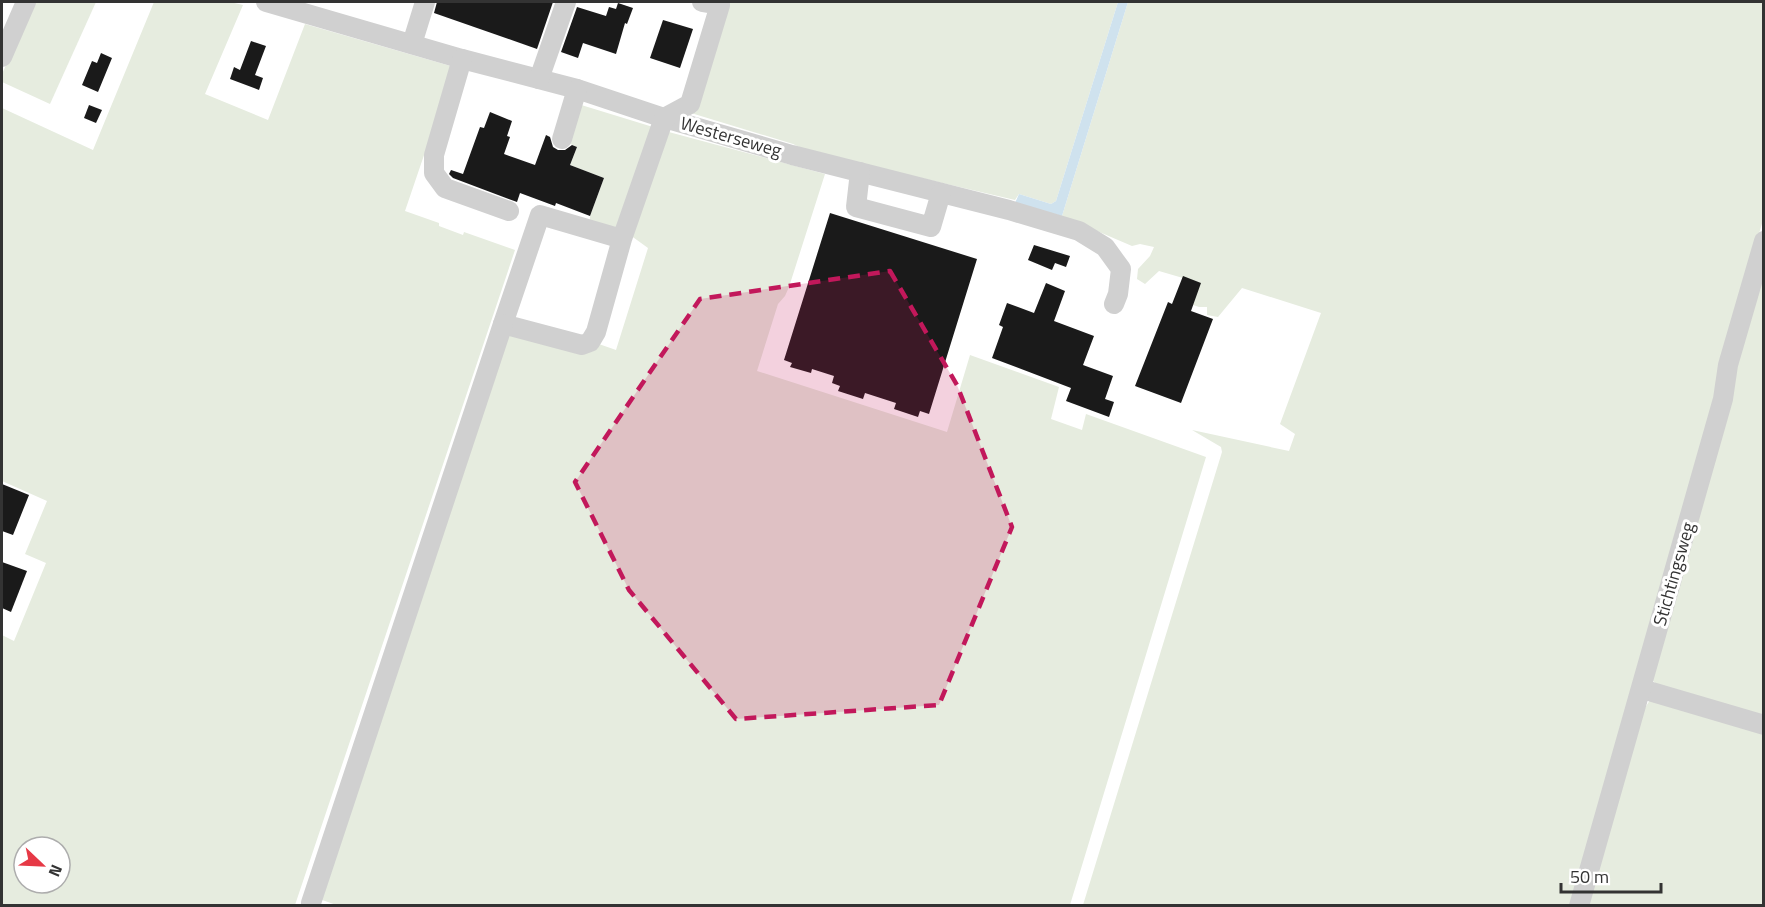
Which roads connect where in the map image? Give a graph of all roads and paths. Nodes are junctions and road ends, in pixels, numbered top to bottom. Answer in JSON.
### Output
{"nodes":[{"id":1,"x":26,"y":2,"type":"edge"},
{"id":2,"x":266,"y":2,"type":"edge"},
{"id":3,"x":425,"y":2,"type":"edge"},
{"id":4,"x":566,"y":2,"type":"edge"},
{"id":5,"x":702,"y":2,"type":"edge"},
{"id":6,"x":298,"y":6,"type":"edge"},
{"id":7,"x":412,"y":44,"type":"junction"},
{"id":8,"x":2,"y":57,"type":"edge"},
{"id":9,"x":462,"y":59,"type":"junction"},
{"id":10,"x":539,"y":79,"type":"junction"},
{"id":11,"x":577,"y":89,"type":"junction"},
{"id":12,"x":664,"y":118,"type":"junction"},
{"id":13,"x":562,"y":139,"type":"dead end"},
{"id":14,"x":860,"y":172,"type":"junction"},
{"id":15,"x":941,"y":193,"type":"junction"},
{"id":16,"x":509,"y":211,"type":"dead end"},
{"id":17,"x":622,"y":239,"type":"junction"},
{"id":18,"x":1764,"y":241,"type":"edge"},
{"id":19,"x":1114,"y":304,"type":"dead end"},
{"id":20,"x":503,"y":324,"type":"junction"},
{"id":21,"x":1642,"y":688,"type":"junction"},
{"id":22,"x":1764,"y":725,"type":"edge"},
{"id":23,"x":311,"y":903,"type":"dead end"},
{"id":24,"x":1579,"y":906,"type":"edge"}],
"edges":[{"from":1,"to":8,"type":"street"},
{"from":2,"to":6,"type":"street","name":"Westerseweg"},
{"from":3,"to":7,"type":"street"},
{"from":4,"to":10,"type":"street"},
{"from":5,"to":12,"type":"street"},
{"from":6,"to":7,"type":"street","name":"Westerseweg"},
{"from":7,"to":9,"type":"street","name":"Westerseweg"},
{"from":9,"to":10,"type":"street","name":"Westerseweg"},
{"from":9,"to":16,"type":"street"},
{"from":10,"to":11,"type":"street","name":"Westerseweg"},
{"from":11,"to":12,"type":"street","name":"Westerseweg"},
{"from":11,"to":13,"type":"street"},
{"from":12,"to":14,"type":"street","name":"Westerseweg"},
{"from":12,"to":17,"type":"street"},
{"from":14,"to":15,"type":"street","name":"Westerseweg"},
{"from":14,"to":15,"type":"street"},
{"from":15,"to":19,"type":"street","name":"Westerseweg"},
{"from":17,"to":20,"type":"street"},
{"from":17,"to":20,"type":"street"},
{"from":18,"to":21,"type":"street","name":"Stichtingsweg"},
{"from":20,"to":23,"type":"street"},
{"from":21,"to":22,"type":"street"},
{"from":21,"to":24,"type":"street","name":"Stichtingsweg"}]}
